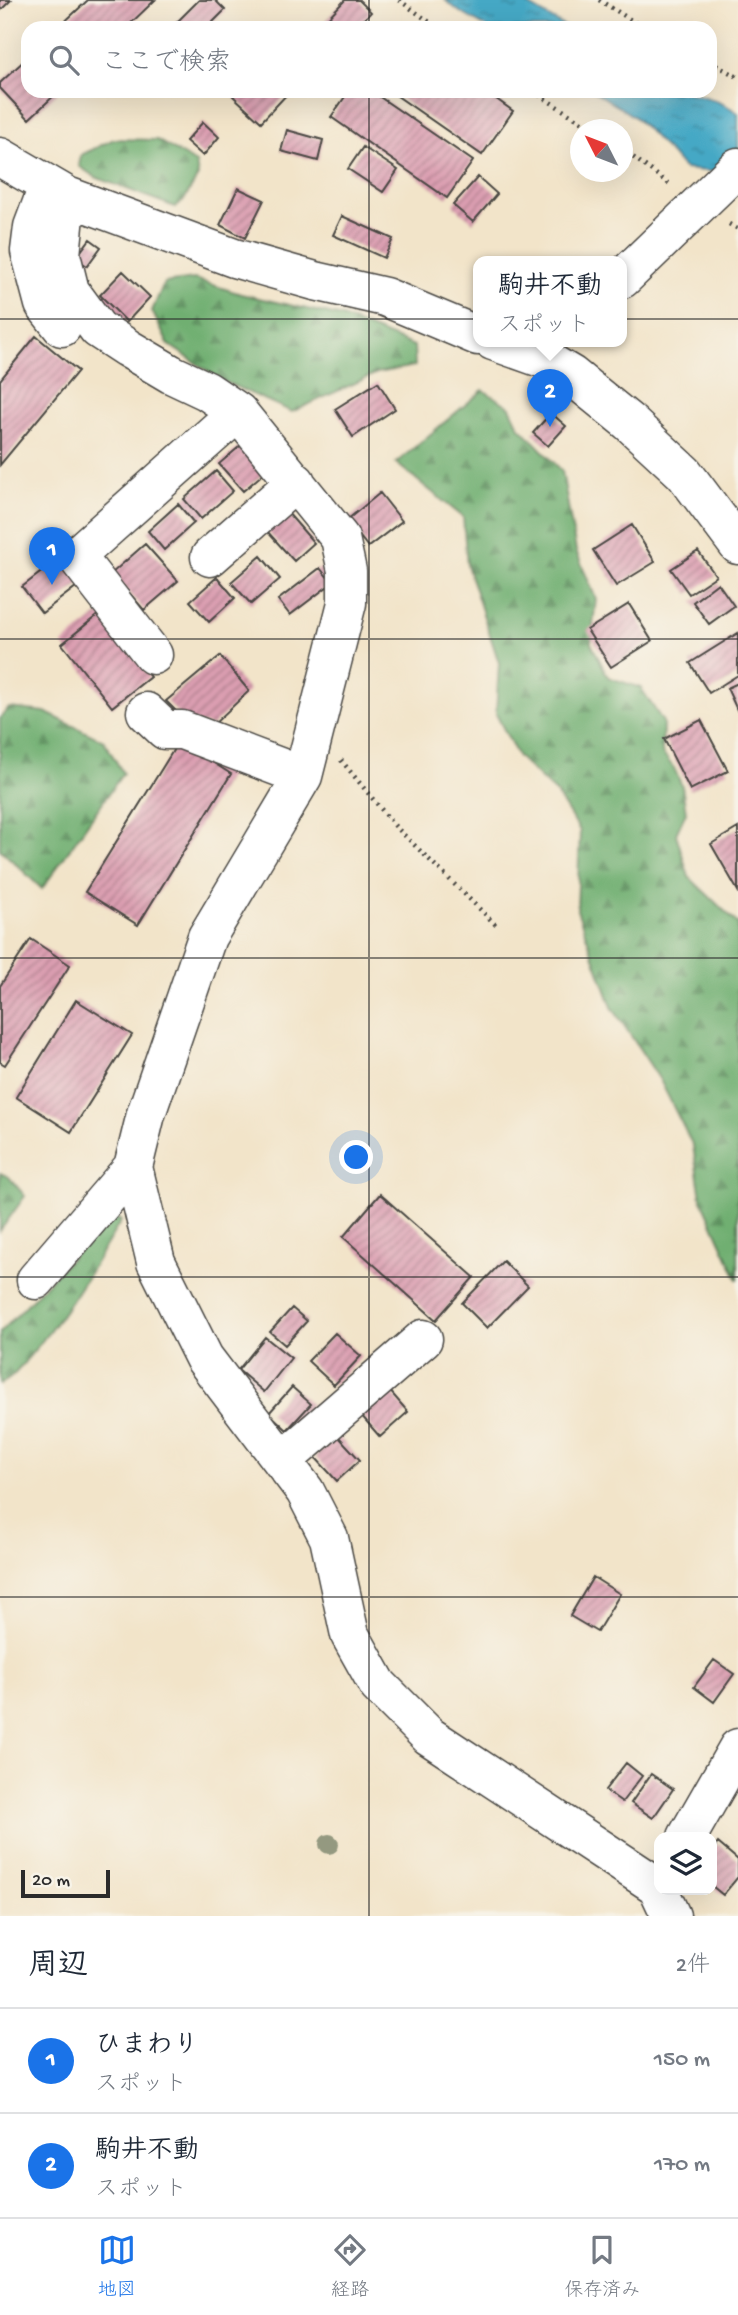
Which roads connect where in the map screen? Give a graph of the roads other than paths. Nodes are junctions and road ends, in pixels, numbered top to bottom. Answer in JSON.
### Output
{"nodes":[{"id":1,"x":0,"y":157,"type":"edge"},
{"id":2,"x":738,"y":167,"type":"edge"},
{"id":3,"x":57,"y":191,"type":"junction"},
{"id":4,"x":627,"y":274,"type":"edge"},
{"id":5,"x":62,"y":327,"type":"dead end"},
{"id":6,"x":473,"y":334,"type":"edge"},
{"id":7,"x":532,"y":347,"type":"edge"},
{"id":8,"x":551,"y":350,"type":"edge"},
{"id":9,"x":238,"y":412,"type":"junction"},
{"id":10,"x":296,"y":482,"type":"junction"},
{"id":11,"x":738,"y":545,"type":"edge"},
{"id":12,"x":210,"y":557,"type":"dead end"},
{"id":13,"x":153,"y":655,"type":"dead end"},
{"id":14,"x":146,"y":712,"type":"dead end"},
{"id":15,"x":303,"y":776,"type":"junction"},
{"id":16,"x":133,"y":1167,"type":"junction"},
{"id":17,"x":36,"y":1280,"type":"dead end"},
{"id":18,"x":423,"y":1339,"type":"dead end"},
{"id":19,"x":282,"y":1461,"type":"junction"},
{"id":20,"x":738,"y":1748,"type":"edge"},
{"id":21,"x":690,"y":1832,"type":"edge"},
{"id":22,"x":654,"y":1889,"type":"edge"}],
"edges":[{"from":1,"to":3,"type":"street"},
{"from":2,"to":4,"type":"street"},
{"from":3,"to":5,"type":"street"},
{"from":3,"to":6,"type":"street"},
{"from":3,"to":9,"type":"street"},
{"from":7,"to":8,"type":"street"},
{"from":8,"to":11,"type":"street"},
{"from":9,"to":10,"type":"street"},
{"from":9,"to":13,"type":"street"},
{"from":10,"to":12,"type":"street"},
{"from":10,"to":15,"type":"street"},
{"from":14,"to":15,"type":"street"},
{"from":15,"to":16,"type":"street"},
{"from":16,"to":17,"type":"street"},
{"from":16,"to":19,"type":"street"},
{"from":18,"to":19,"type":"street"},
{"from":19,"to":22,"type":"street"},
{"from":20,"to":21,"type":"street"}]}
